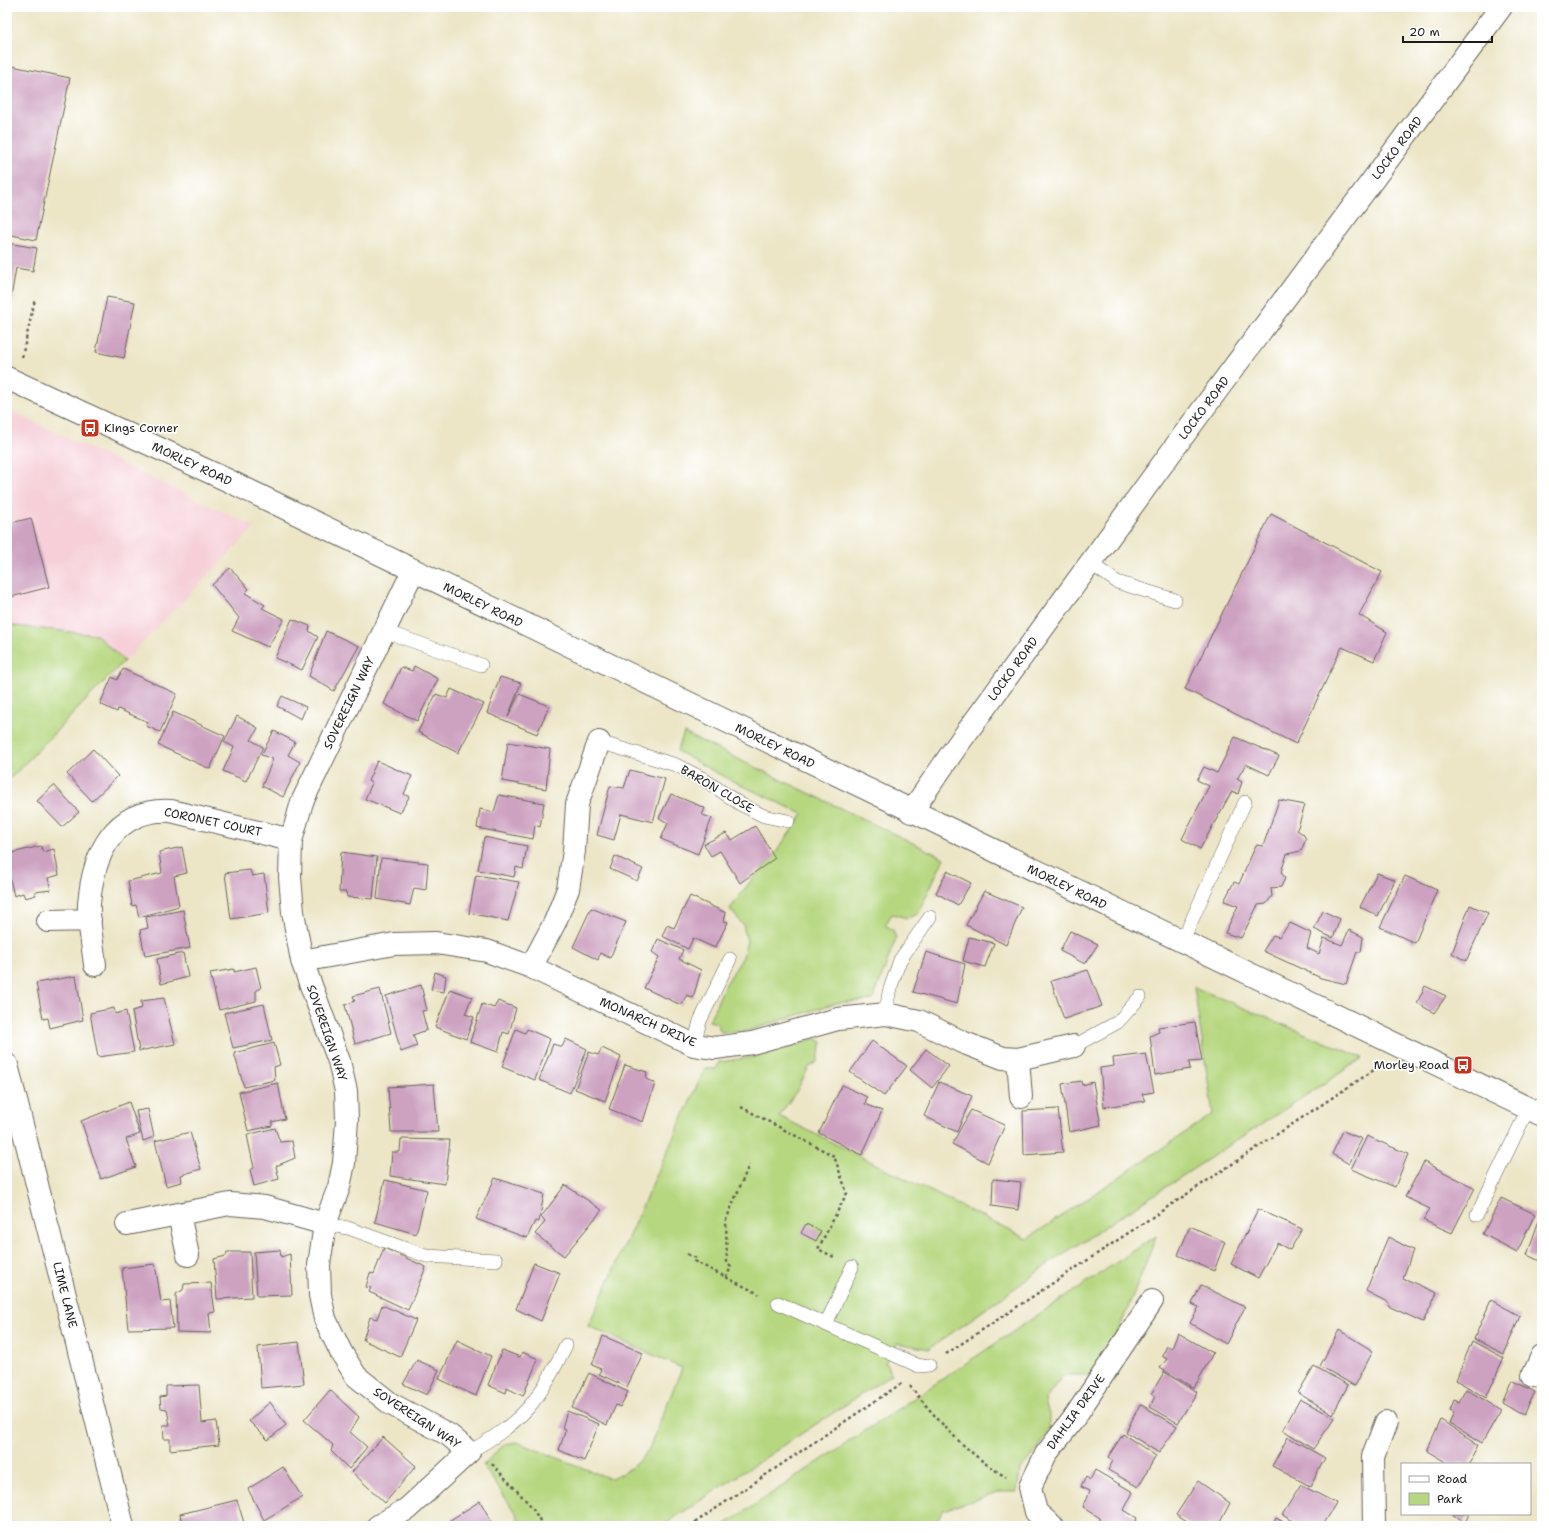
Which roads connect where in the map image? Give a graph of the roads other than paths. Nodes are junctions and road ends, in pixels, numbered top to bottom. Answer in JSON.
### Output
{"nodes":[{"id":1,"x":1501,"y":7,"type":"edge"},
{"id":2,"x":12,"y":380,"type":"edge"},
{"id":3,"x":1090,"y":562,"type":"junction"},
{"id":4,"x":413,"y":571,"type":"junction"},
{"id":5,"x":1175,"y":600,"type":"dead end"},
{"id":6,"x":384,"y":632,"type":"junction"},
{"id":7,"x":481,"y":665,"type":"dead end"},
{"id":8,"x":599,"y":742,"type":"joint"},
{"id":9,"x":1245,"y":802,"type":"dead end"},
{"id":10,"x":911,"y":812,"type":"junction"},
{"id":11,"x":788,"y":821,"type":"dead end"},
{"id":12,"x":291,"y":840,"type":"junction"},
{"id":13,"x":930,"y":917,"type":"dead end"},
{"id":14,"x":90,"y":920,"type":"junction"},
{"id":15,"x":48,"y":921,"type":"dead end"},
{"id":16,"x":1182,"y":942,"type":"junction"},
{"id":17,"x":730,"y":959,"type":"dead end"},
{"id":18,"x":302,"y":960,"type":"junction"},
{"id":19,"x":95,"y":965,"type":"dead end"},
{"id":20,"x":531,"y":967,"type":"junction"},
{"id":21,"x":1140,"y":997,"type":"dead end"},
{"id":22,"x":886,"y":1014,"type":"junction"},
{"id":23,"x":694,"y":1045,"type":"junction"},
{"id":24,"x":1074,"y":1046,"type":"joint"},
{"id":25,"x":1018,"y":1059,"type":"junction"},
{"id":26,"x":7,"y":1065,"type":"edge"},
{"id":27,"x":1021,"y":1096,"type":"dead end"},
{"id":28,"x":1535,"y":1112,"type":"edge"},
{"id":29,"x":179,"y":1215,"type":"junction"},
{"id":30,"x":1477,"y":1215,"type":"dead end"},
{"id":31,"x":127,"y":1224,"type":"dead end"},
{"id":32,"x":325,"y":1224,"type":"junction"},
{"id":33,"x":188,"y":1255,"type":"dead end"},
{"id":34,"x":496,"y":1260,"type":"dead end"},
{"id":35,"x":852,"y":1267,"type":"road end"},
{"id":36,"x":1152,"y":1301,"type":"dead end"},
{"id":37,"x":778,"y":1303,"type":"road end"},
{"id":38,"x":826,"y":1324,"type":"junction"},
{"id":39,"x":566,"y":1346,"type":"dead end"},
{"id":40,"x":1542,"y":1356,"type":"edge"},
{"id":41,"x":929,"y":1365,"type":"road end"},
{"id":42,"x":1533,"y":1376,"type":"dead end"},
{"id":43,"x":1386,"y":1422,"type":"dead end"},
{"id":44,"x":469,"y":1452,"type":"junction"},
{"id":45,"x":123,"y":1526,"type":"edge"},
{"id":46,"x":378,"y":1526,"type":"edge"},
{"id":47,"x":1052,"y":1526,"type":"edge"},
{"id":48,"x":1374,"y":1526,"type":"edge"}],
"edges":[{"from":1,"to":3,"type":"street","name":"LOCKO ROAD"},
{"from":2,"to":4,"type":"street","name":"MORLEY ROAD"},
{"from":3,"to":5,"type":"lane"},
{"from":3,"to":10,"type":"street","name":"LOCKO ROAD"},
{"from":4,"to":6,"type":"street","name":"SOVEREIGN WAY"},
{"from":4,"to":10,"type":"street","name":"MORLEY ROAD"},
{"from":6,"to":7,"type":"lane"},
{"from":6,"to":12,"type":"street","name":"SOVEREIGN WAY"},
{"from":8,"to":11,"type":"lane","name":"BARON CLOSE"},
{"from":8,"to":20,"type":"street","name":"BARON CLOSE"},
{"from":9,"to":16,"type":"lane"},
{"from":10,"to":16,"type":"street","name":"MORLEY ROAD"},
{"from":12,"to":14,"type":"street","name":"CORONET COURT"},
{"from":12,"to":18,"type":"street","name":"SOVEREIGN WAY"},
{"from":13,"to":22,"type":"lane"},
{"from":14,"to":15,"type":"street"},
{"from":14,"to":19,"type":"street","name":"CORONET COURT"},
{"from":16,"to":28,"type":"street","name":"MORLEY ROAD"},
{"from":17,"to":23,"type":"lane"},
{"from":18,"to":20,"type":"street","name":"MONARCH DRIVE"},
{"from":18,"to":32,"type":"street","name":"SOVEREIGN WAY"},
{"from":20,"to":23,"type":"street","name":"MONARCH DRIVE"},
{"from":21,"to":24,"type":"lane","name":"MONARCH DRIVE"},
{"from":22,"to":23,"type":"street","name":"MONARCH DRIVE"},
{"from":22,"to":25,"type":"street","name":"MONARCH DRIVE"},
{"from":24,"to":25,"type":"street","name":"MONARCH DRIVE"},
{"from":25,"to":27,"type":"street"},
{"from":26,"to":45,"type":"street","name":"LIME LANE"},
{"from":28,"to":30,"type":"lane"},
{"from":29,"to":31,"type":"street"},
{"from":29,"to":32,"type":"street"},
{"from":29,"to":33,"type":"street"},
{"from":32,"to":34,"type":"lane"},
{"from":32,"to":44,"type":"street","name":"SOVEREIGN WAY"},
{"from":35,"to":38,"type":"lane"},
{"from":36,"to":47,"type":"street","name":"DAHLIA DRIVE"},
{"from":37,"to":38,"type":"lane"},
{"from":38,"to":41,"type":"lane"},
{"from":39,"to":44,"type":"lane"},
{"from":40,"to":42,"type":"street"},
{"from":43,"to":48,"type":"street"},
{"from":44,"to":46,"type":"street"}]}
